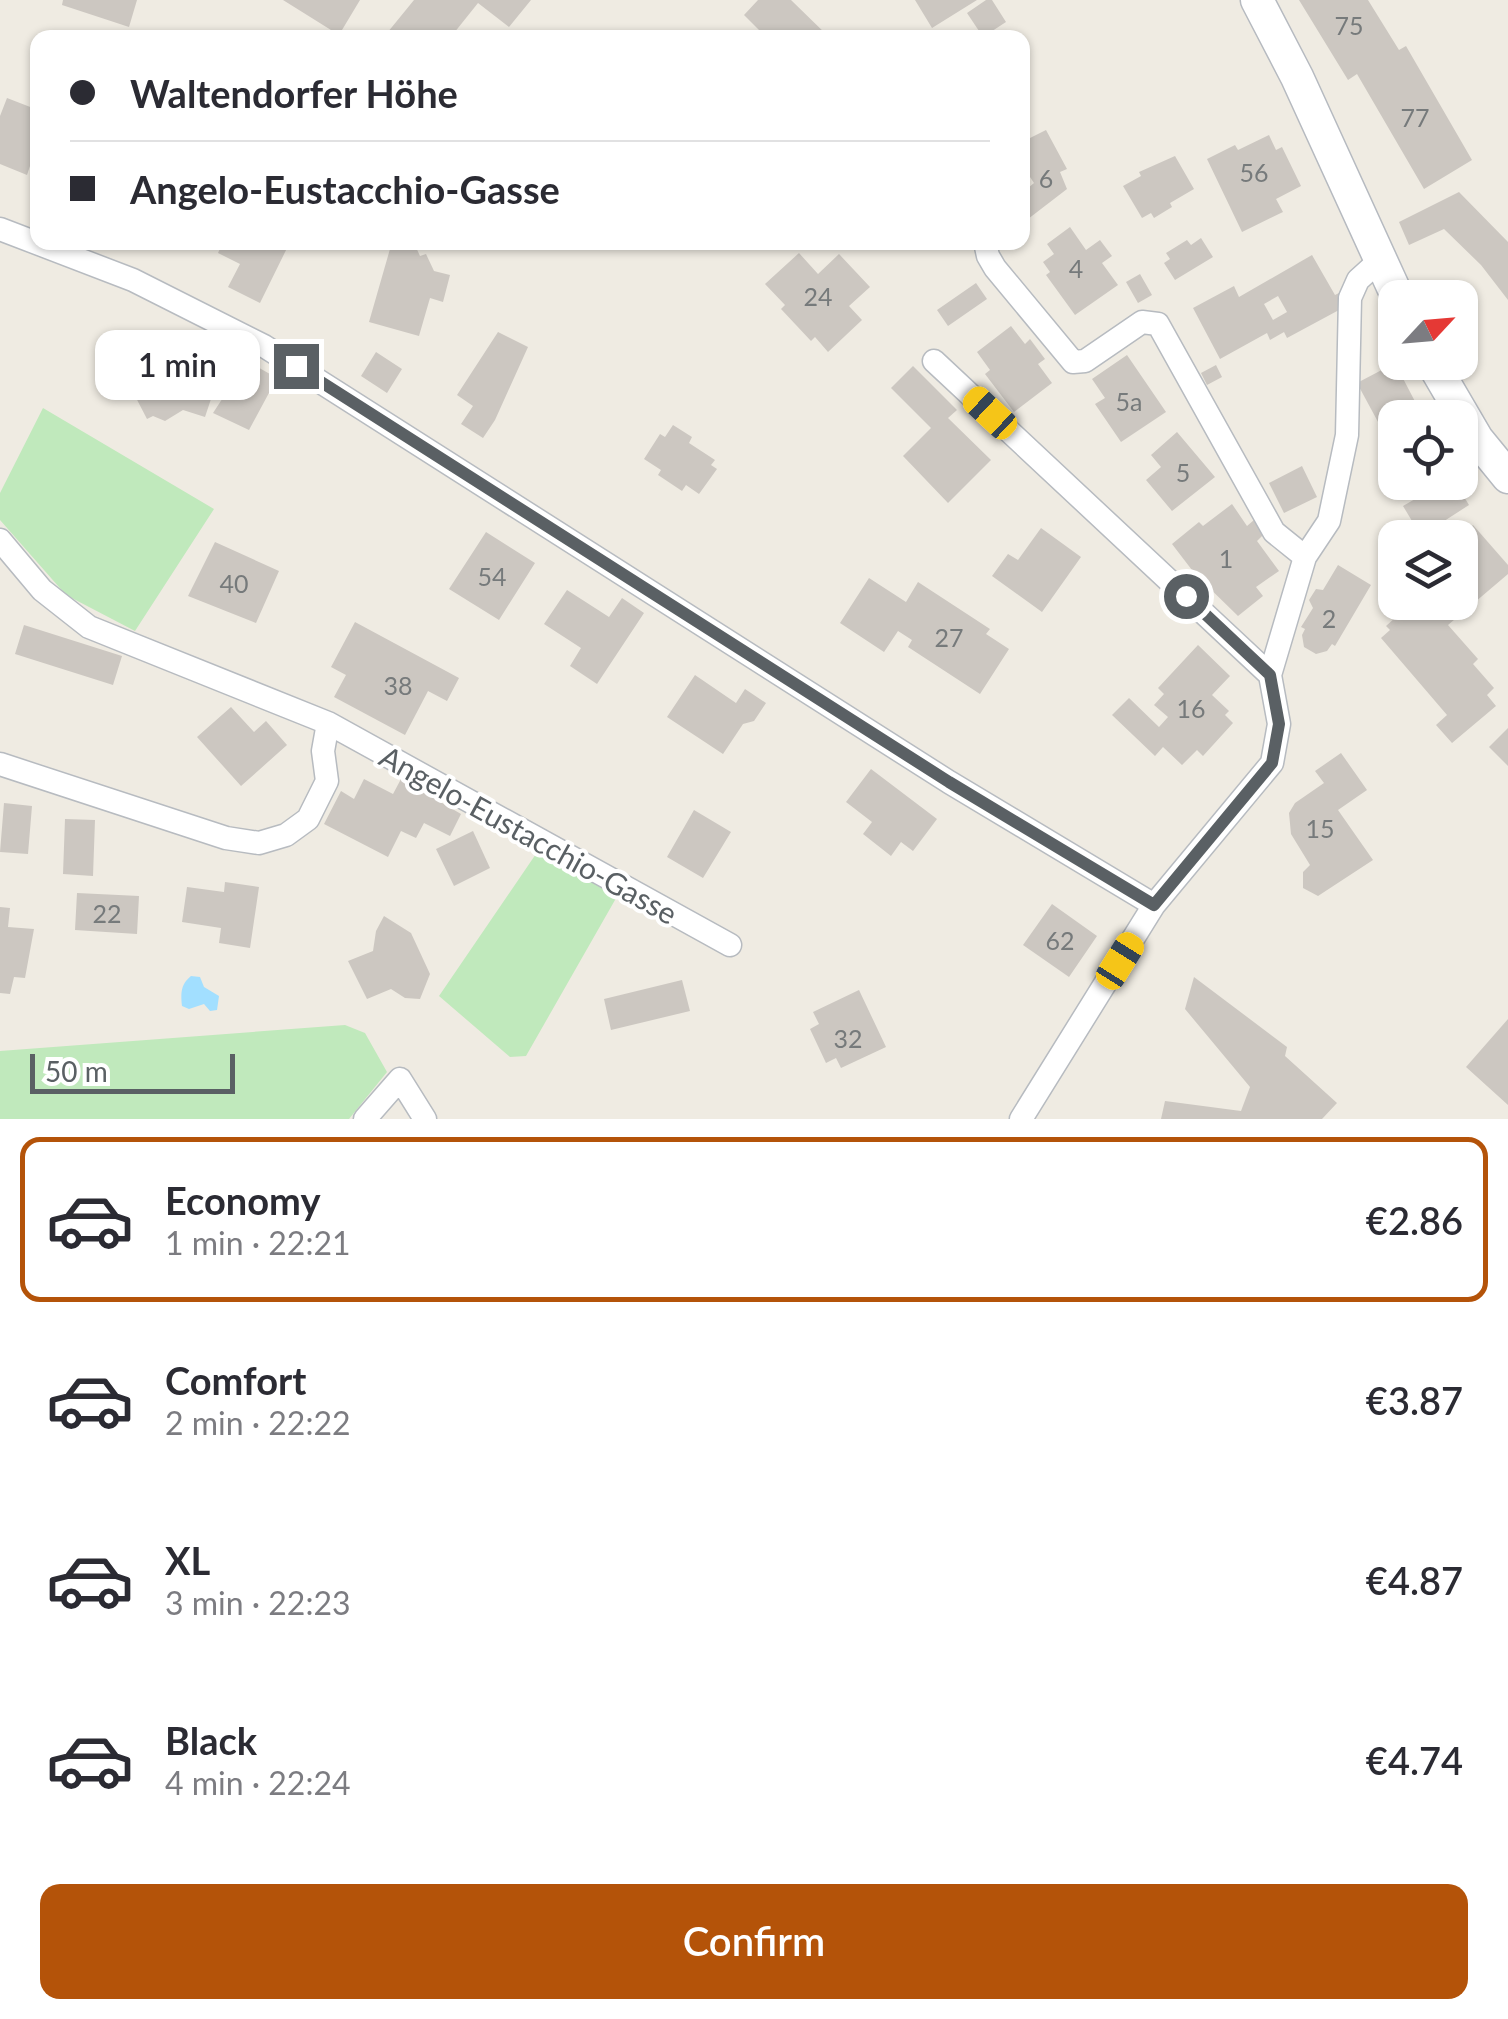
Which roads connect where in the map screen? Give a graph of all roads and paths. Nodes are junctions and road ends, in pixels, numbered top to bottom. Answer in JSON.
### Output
{"nodes":[{"id":1,"x":1257,"y":0,"type":"edge"},
{"id":2,"x":0,"y":229,"type":"edge"},
{"id":3,"x":30,"y":241,"type":"edge"},
{"id":4,"x":55,"y":250,"type":"edge"},
{"id":5,"x":987,"y":250,"type":"edge"},
{"id":6,"x":1380,"y":260,"type":"junction"},
{"id":7,"x":1389,"y":280,"type":"edge"},
{"id":8,"x":934,"y":361,"type":"dead end"},
{"id":9,"x":1443,"y":380,"type":"edge"},
{"id":10,"x":1508,"y":477,"type":"edge"},
{"id":11,"x":0,"y":540,"type":"edge"},
{"id":12,"x":1305,"y":557,"type":"junction"},
{"id":13,"x":1270,"y":675,"type":"junction"},
{"id":14,"x":328,"y":724,"type":"junction"},
{"id":15,"x":0,"y":764,"type":"edge"},
{"id":16,"x":1154,"y":905,"type":"junction"},
{"id":17,"x":730,"y":945,"type":"dead end"},
{"id":18,"x":365,"y":1119,"type":"edge"},
{"id":19,"x":425,"y":1119,"type":"edge"},
{"id":20,"x":1021,"y":1119,"type":"edge"}],
"edges":[{"from":1,"to":6,"type":"main road"},
{"from":2,"to":3,"type":"street"},
{"from":4,"to":16,"type":"street"},
{"from":5,"to":12,"type":"street"},
{"from":6,"to":7,"type":"main road"},
{"from":6,"to":12,"type":"street"},
{"from":8,"to":13,"type":"street"},
{"from":9,"to":10,"type":"main road"},
{"from":11,"to":14,"type":"street","name":"Angelo-Eustacchio-Gasse"},
{"from":12,"to":13,"type":"street"},
{"from":13,"to":16,"type":"street"},
{"from":14,"to":15,"type":"street"},
{"from":14,"to":17,"type":"street","name":"Angelo-Eustacchio-Gasse"},
{"from":16,"to":20,"type":"street"},
{"from":18,"to":19,"type":"street"}]}
